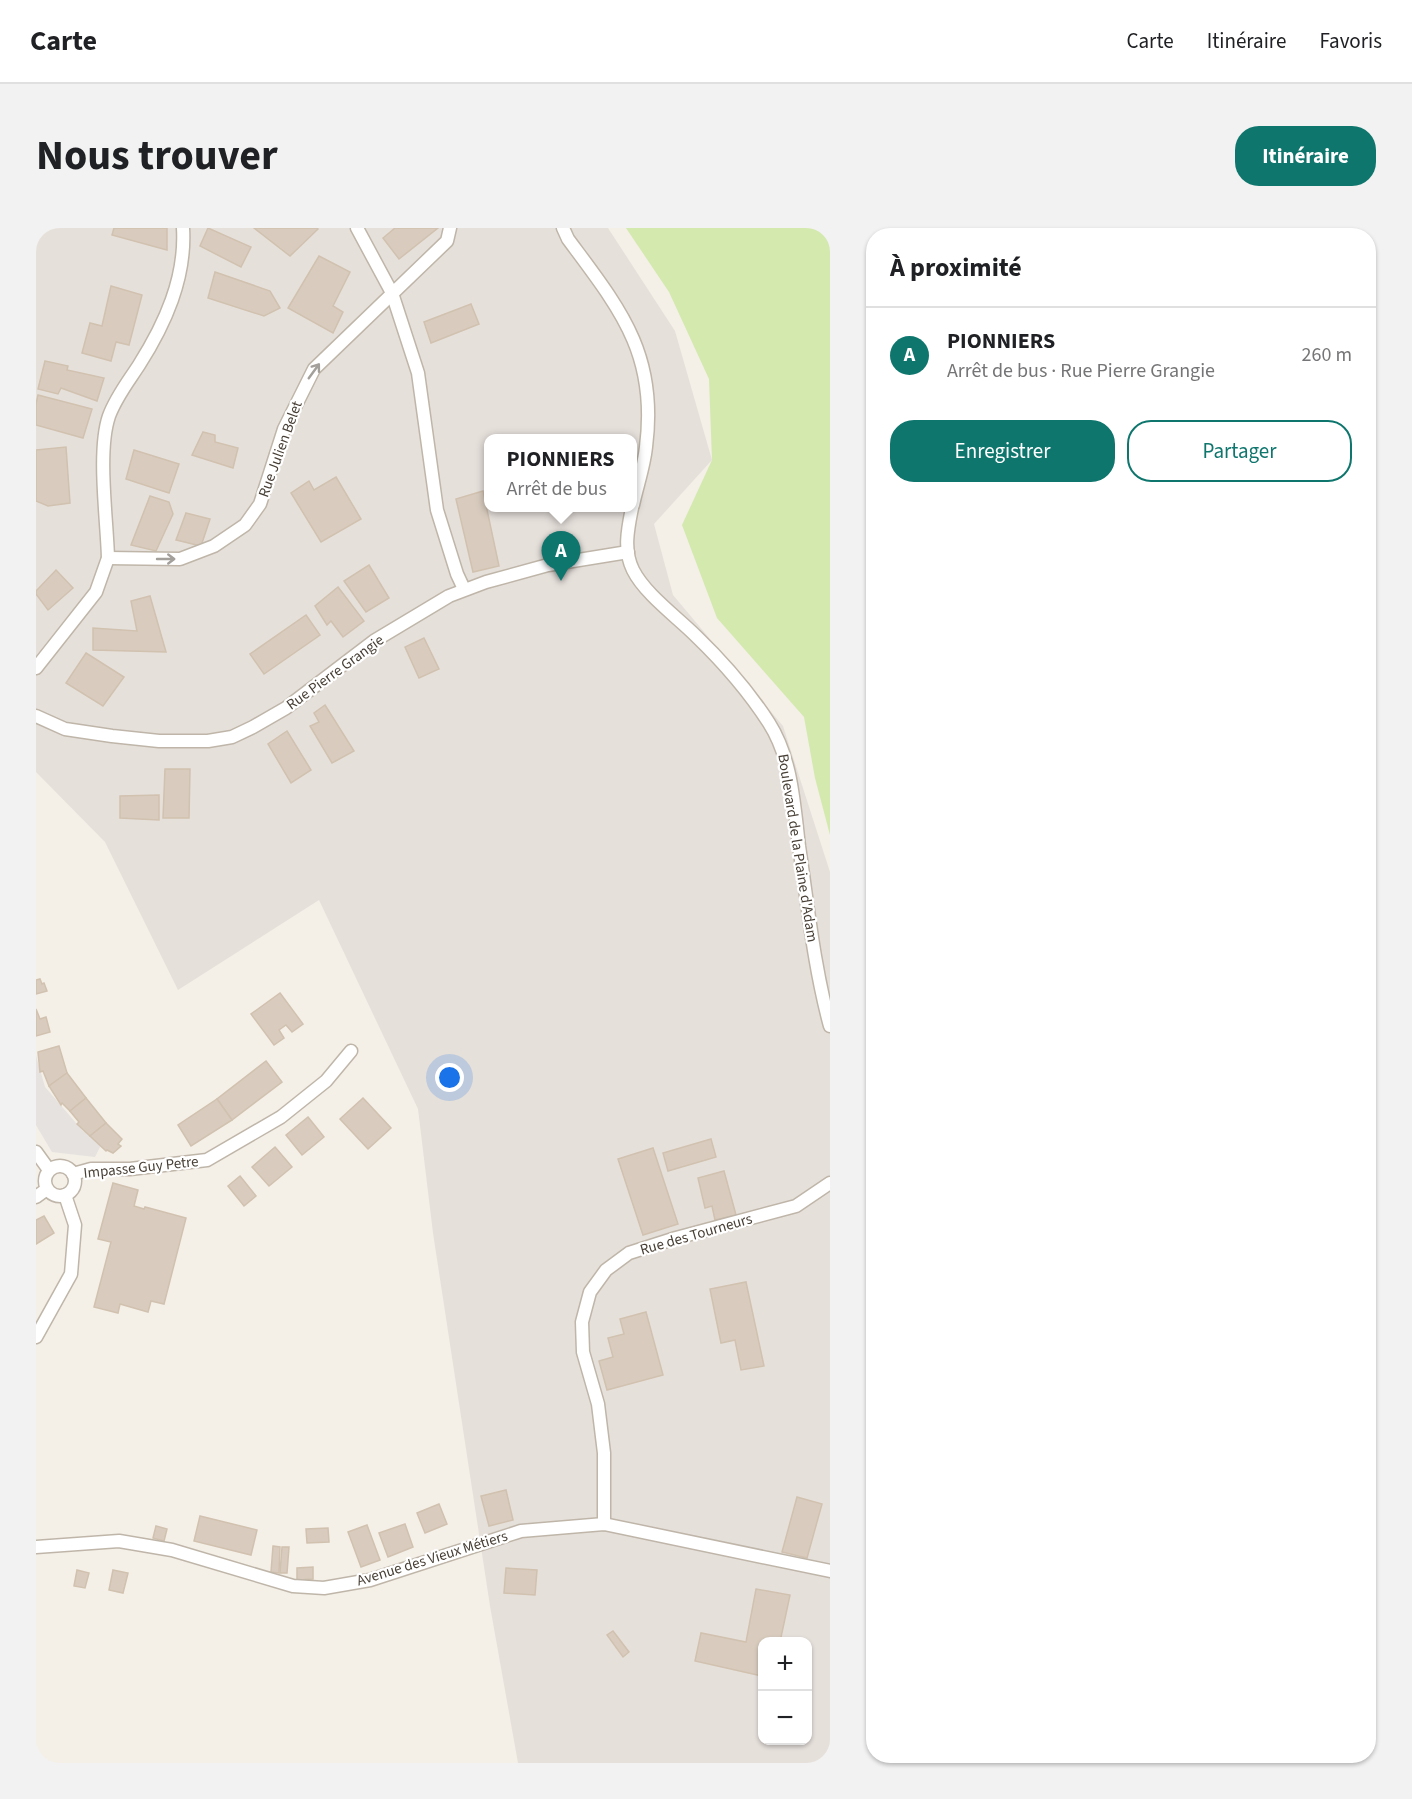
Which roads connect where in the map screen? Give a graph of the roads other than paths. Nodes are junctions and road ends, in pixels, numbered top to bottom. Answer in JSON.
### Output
{"nodes":[{"id":1,"x":183,"y":228,"type":"edge"},
{"id":2,"x":357,"y":228,"type":"edge"},
{"id":3,"x":450,"y":228,"type":"edge"},
{"id":4,"x":563,"y":228,"type":"edge"},
{"id":5,"x":392,"y":293,"type":"junction"},
{"id":6,"x":637,"y":490,"type":"edge"},
{"id":7,"x":632,"y":512,"type":"edge"},
{"id":8,"x":628,"y":552,"type":"junction"},
{"id":9,"x":108,"y":558,"type":"junction"},
{"id":10,"x":464,"y":589,"type":"junction"},
{"id":11,"x":36,"y":668,"type":"edge"},
{"id":12,"x":36,"y":716,"type":"edge"},
{"id":13,"x":830,"y":1026,"type":"edge"},
{"id":14,"x":351,"y":1052,"type":"dead end"},
{"id":15,"x":36,"y":1152,"type":"edge"},
{"id":16,"x":49,"y":1170,"type":"junction"},
{"id":17,"x":73,"y":1174,"type":"junction"},
{"id":18,"x":830,"y":1183,"type":"edge"},
{"id":19,"x":47,"y":1188,"type":"junction"},
{"id":20,"x":64,"y":1196,"type":"junction"},
{"id":21,"x":36,"y":1197,"type":"edge"},
{"id":22,"x":36,"y":1337,"type":"edge"},
{"id":23,"x":604,"y":1524,"type":"junction"},
{"id":24,"x":36,"y":1546,"type":"edge"},
{"id":25,"x":830,"y":1571,"type":"edge"}],
"edges":[{"from":1,"to":9,"type":"street"},
{"from":2,"to":5,"type":"street"},
{"from":3,"to":5,"type":"street","name":"Rue Julien Belet"},
{"from":4,"to":6,"type":"street","name":"Boulevard de la Plaine d'Adam"},
{"from":9,"to":5,"type":"street","name":"Rue Julien Belet","one_way":true},
{"from":5,"to":10,"type":"street"},
{"from":7,"to":8,"type":"street","name":"Boulevard de la Plaine d'Adam"},
{"from":8,"to":10,"type":"street","name":"Rue Pierre Grangie"},
{"from":8,"to":13,"type":"street","name":"Boulevard de la Plaine d'Adam"},
{"from":9,"to":11,"type":"street"},
{"from":10,"to":12,"type":"street","name":"Rue Pierre Grangie"},
{"from":14,"to":17,"type":"street","name":"Impasse Guy Petre"},
{"from":15,"to":16,"type":"street"},
{"from":16,"to":17,"type":"street"},
{"from":16,"to":19,"type":"street"},
{"from":17,"to":20,"type":"street"},
{"from":18,"to":23,"type":"street","name":"Rue des Tourneurs"},
{"from":19,"to":20,"type":"street"},
{"from":19,"to":21,"type":"street"},
{"from":20,"to":22,"type":"street"},
{"from":23,"to":24,"type":"street","name":"Avenue des Vieux Métiers"},
{"from":23,"to":25,"type":"street","name":"Avenue des Vieux Métiers"}]}
